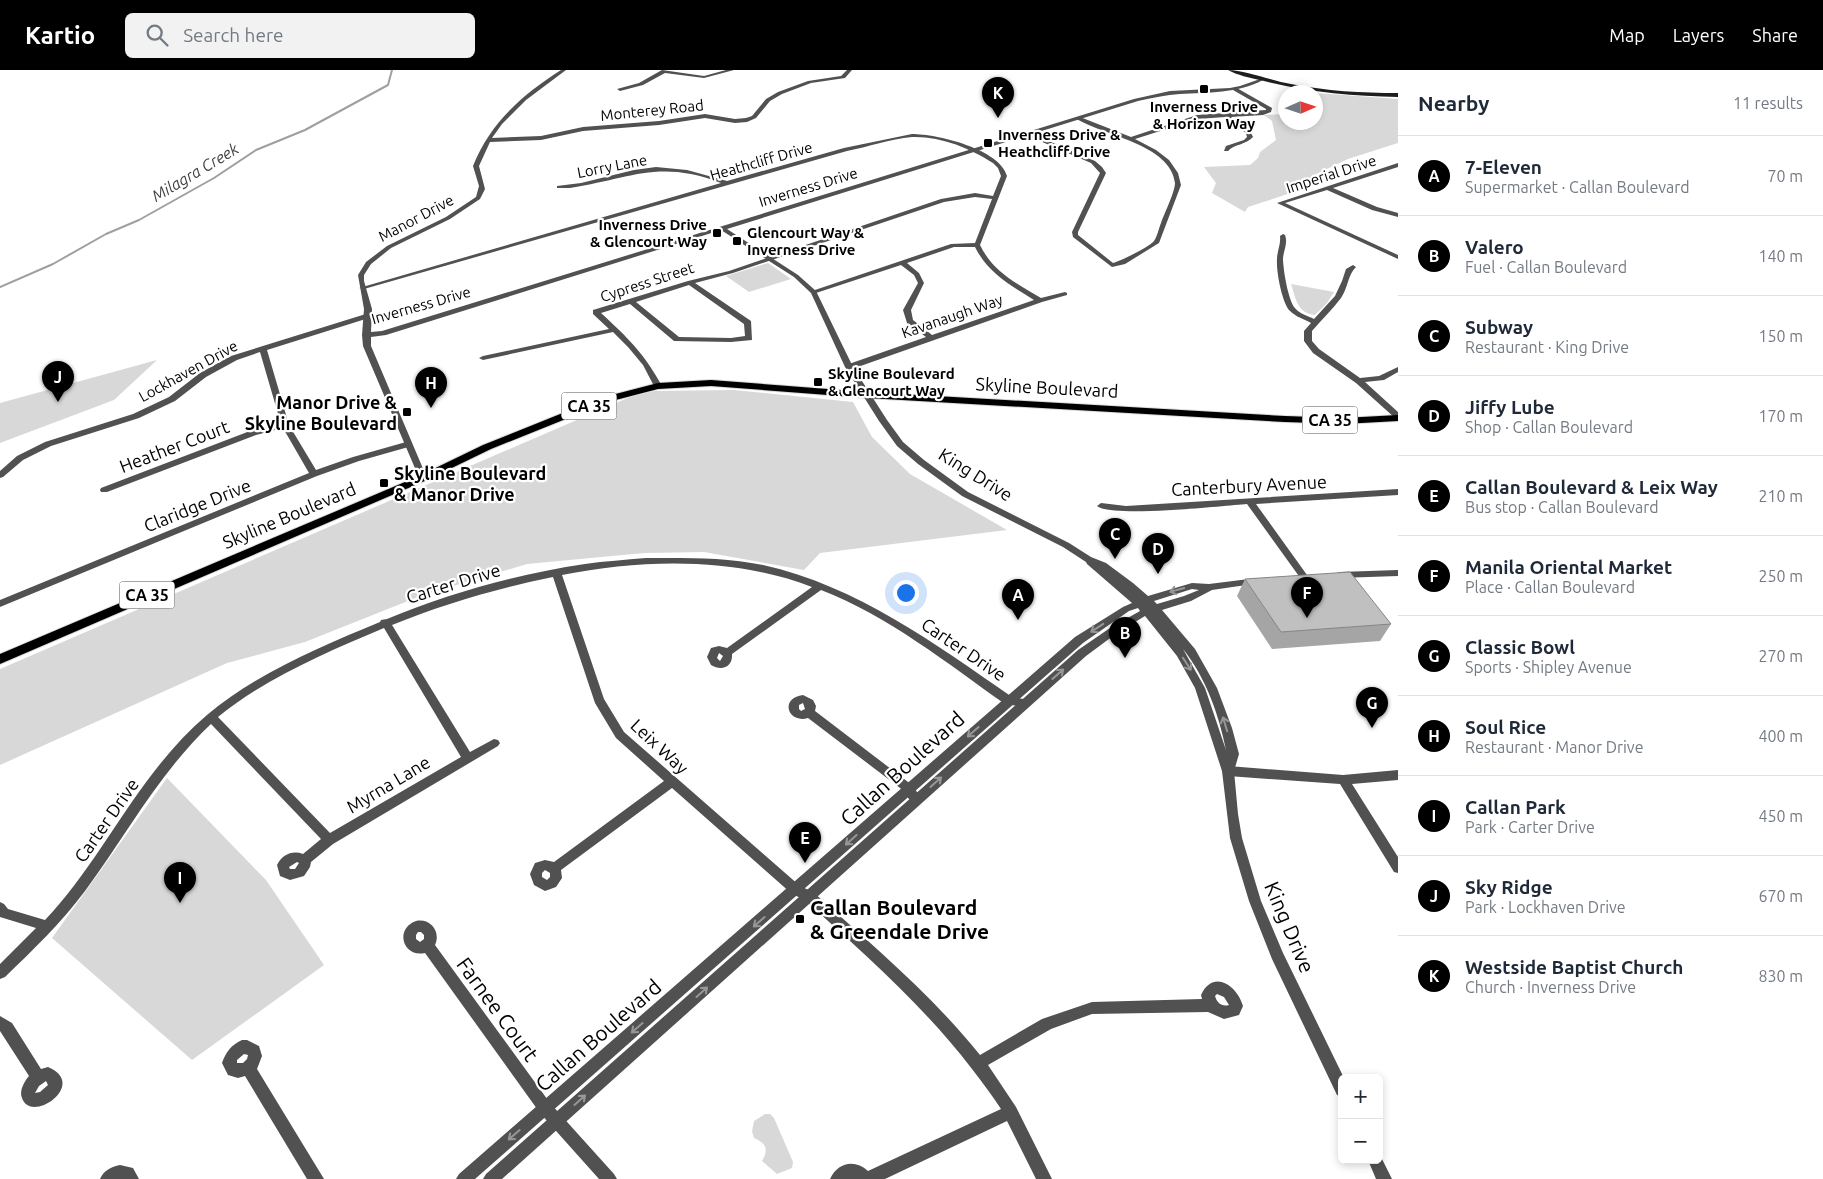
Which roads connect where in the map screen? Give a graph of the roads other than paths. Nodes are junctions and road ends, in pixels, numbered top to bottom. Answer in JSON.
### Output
{"nodes":[{"id":1,"x":564,"y":70,"type":"edge"},
{"id":2,"x":732,"y":70,"type":"edge"},
{"id":3,"x":850,"y":70,"type":"edge"},
{"id":4,"x":1230,"y":70,"type":"edge"},
{"id":5,"x":665,"y":71,"type":"edge"},
{"id":6,"x":1261,"y":79,"type":"junction"},
{"id":7,"x":620,"y":89,"type":"dead end"},
{"id":8,"x":1235,"y":89,"type":"junction"},
{"id":9,"x":1398,"y":95,"type":"edge"},
{"id":10,"x":1226,"y":115,"type":"junction"},
{"id":11,"x":1078,"y":118,"type":"junction"},
{"id":12,"x":1028,"y":134,"type":"junction"},
{"id":13,"x":489,"y":138,"type":"junction"},
{"id":14,"x":1130,"y":139,"type":"junction"},
{"id":15,"x":973,"y":150,"type":"junction"},
{"id":16,"x":1226,"y":150,"type":"dead end"},
{"id":17,"x":1398,"y":165,"type":"edge"},
{"id":18,"x":728,"y":184,"type":"junction"},
{"id":19,"x":559,"y":187,"type":"dead end"},
{"id":20,"x":1328,"y":188,"type":"junction"},
{"id":21,"x":996,"y":198,"type":"junction"},
{"id":22,"x":1398,"y":214,"type":"edge"},
{"id":23,"x":722,"y":228,"type":"junction"},
{"id":24,"x":1283,"y":236,"type":"dead end"},
{"id":25,"x":977,"y":245,"type":"junction"},
{"id":26,"x":1398,"y":257,"type":"edge"},
{"id":27,"x":770,"y":258,"type":"junction"},
{"id":28,"x":902,"y":262,"type":"junction"},
{"id":29,"x":1353,"y":267,"type":"dead end"},
{"id":30,"x":690,"y":282,"type":"junction"},
{"id":31,"x":362,"y":288,"type":"junction"},
{"id":32,"x":814,"y":292,"type":"junction"},
{"id":33,"x":1065,"y":294,"type":"dead end"},
{"id":34,"x":1040,"y":300,"type":"junction"},
{"id":35,"x":631,"y":301,"type":"junction"},
{"id":36,"x":369,"y":315,"type":"junction"},
{"id":37,"x":1315,"y":322,"type":"junction"},
{"id":38,"x":613,"y":330,"type":"junction"},
{"id":39,"x":366,"y":335,"type":"junction"},
{"id":40,"x":930,"y":337,"type":"junction"},
{"id":41,"x":263,"y":348,"type":"junction"},
{"id":42,"x":483,"y":358,"type":"dead end"},
{"id":43,"x":848,"y":367,"type":"junction"},
{"id":44,"x":1398,"y":369,"type":"edge"},
{"id":45,"x":1359,"y":381,"type":"junction"},
{"id":46,"x":658,"y":386,"type":"junction"},
{"id":47,"x":867,"y":395,"type":"junction"},
{"id":48,"x":1398,"y":417,"type":"edge"},
{"id":49,"x":285,"y":425,"type":"junction"},
{"id":50,"x":409,"y":444,"type":"junction"},
{"id":51,"x":314,"y":474,"type":"junction"},
{"id":52,"x":0,"y":475,"type":"edge"},
{"id":53,"x":423,"y":478,"type":"junction"},
{"id":54,"x":104,"y":490,"type":"dead end"},
{"id":55,"x":1398,"y":492,"type":"edge"},
{"id":56,"x":1250,"y":502,"type":"junction"},
{"id":57,"x":1101,"y":506,"type":"dead end"},
{"id":58,"x":1398,"y":572,"type":"edge"},
{"id":59,"x":556,"y":573,"type":"junction"},
{"id":60,"x":1265,"y":580,"type":"edge"},
{"id":61,"x":820,"y":586,"type":"junction"},
{"id":62,"x":0,"y":604,"type":"edge"},
{"id":63,"x":1147,"y":606,"type":"junction"},
{"id":64,"x":385,"y":622,"type":"junction"},
{"id":65,"x":727,"y":653,"type":"dead end"},
{"id":66,"x":0,"y":659,"type":"edge"},
{"id":67,"x":1009,"y":701,"type":"junction"},
{"id":68,"x":1025,"y":703,"type":"junction"},
{"id":69,"x":809,"y":713,"type":"dead end"},
{"id":70,"x":211,"y":717,"type":"junction"},
{"id":71,"x":494,"y":743,"type":"dead end"},
{"id":72,"x":468,"y":758,"type":"junction"},
{"id":73,"x":1228,"y":771,"type":"junction"},
{"id":74,"x":1398,"y":775,"type":"edge"},
{"id":75,"x":1343,"y":780,"type":"junction"},
{"id":76,"x":671,"y":782,"type":"junction"},
{"id":77,"x":908,"y":788,"type":"junction"},
{"id":78,"x":916,"y":799,"type":"junction"},
{"id":79,"x":329,"y":840,"type":"junction"},
{"id":80,"x":304,"y":860,"type":"dead end"},
{"id":81,"x":555,"y":868,"type":"dead end"},
{"id":82,"x":1398,"y":868,"type":"edge"},
{"id":83,"x":802,"y":893,"type":"junction"},
{"id":84,"x":0,"y":908,"type":"edge"},
{"id":85,"x":47,"y":926,"type":"junction"},
{"id":86,"x":426,"y":944,"type":"dead end"},
{"id":87,"x":0,"y":973,"type":"edge"},
{"id":88,"x":1210,"y":1004,"type":"dead end"},
{"id":89,"x":0,"y":1023,"type":"edge"},
{"id":90,"x":977,"y":1064,"type":"junction"},
{"id":91,"x":248,"y":1068,"type":"dead end"},
{"id":92,"x":38,"y":1078,"type":"dead end"},
{"id":93,"x":1338,"y":1082,"type":"edge"},
{"id":94,"x":545,"y":1108,"type":"junction"},
{"id":95,"x":1011,"y":1112,"type":"junction"},
{"id":96,"x":557,"y":1120,"type":"junction"},
{"id":97,"x":1377,"y":1164,"type":"edge"},
{"id":98,"x":108,"y":1179,"type":"edge"},
{"id":99,"x":131,"y":1179,"type":"edge"},
{"id":100,"x":316,"y":1179,"type":"edge"},
{"id":101,"x":464,"y":1179,"type":"edge"},
{"id":102,"x":491,"y":1179,"type":"edge"},
{"id":103,"x":610,"y":1179,"type":"edge"},
{"id":104,"x":838,"y":1179,"type":"edge"},
{"id":105,"x":867,"y":1179,"type":"edge"},
{"id":106,"x":1044,"y":1179,"type":"edge"},
{"id":107,"x":1384,"y":1179,"type":"edge"}],
"edges":[{"from":1,"to":13,"type":"street","name":"Manor Drive"},
{"from":2,"to":5,"type":"street"},
{"from":3,"to":13,"type":"street","name":"Monterey Road"},
{"from":4,"to":6,"type":"main road"},
{"from":5,"to":7,"type":"street"},
{"from":6,"to":8,"type":"street","name":"Inverness Drive"},
{"from":6,"to":9,"type":"main road"},
{"from":8,"to":10,"type":"street"},
{"from":8,"to":11,"type":"street","name":"Inverness Drive"},
{"from":10,"to":14,"type":"street"},
{"from":10,"to":16,"type":"street"},
{"from":11,"to":12,"type":"street","name":"Inverness Drive"},
{"from":11,"to":14,"type":"street"},
{"from":12,"to":14,"type":"street"},
{"from":12,"to":15,"type":"street","name":"Inverness Drive"},
{"from":13,"to":31,"type":"street","name":"Manor Drive"},
{"from":15,"to":18,"type":"street","name":"Heathcliff Drive"},
{"from":15,"to":21,"type":"street","name":"Heathcliff Drive"},
{"from":15,"to":23,"type":"street","name":"Inverness Drive"},
{"from":17,"to":20,"type":"street","name":"Imperial Drive"},
{"from":18,"to":19,"type":"street","name":"Lorry Lane"},
{"from":18,"to":31,"type":"street","name":"Heathcliff Drive"},
{"from":20,"to":22,"type":"street"},
{"from":20,"to":26,"type":"street","name":"Imperial Drive"},
{"from":21,"to":25,"type":"street","name":"Heathcliff Drive"},
{"from":21,"to":27,"type":"street","name":"Cypress Street"},
{"from":23,"to":27,"type":"street"},
{"from":23,"to":39,"type":"street","name":"Inverness Drive"},
{"from":24,"to":37,"type":"street"},
{"from":25,"to":28,"type":"street"},
{"from":25,"to":34,"type":"street"},
{"from":27,"to":30,"type":"street","name":"Cypress Street"},
{"from":27,"to":32,"type":"street"},
{"from":28,"to":32,"type":"street"},
{"from":28,"to":40,"type":"street"},
{"from":29,"to":37,"type":"street"},
{"from":30,"to":35,"type":"street","name":"Cypress Street"},
{"from":30,"to":35,"type":"street"},
{"from":31,"to":36,"type":"street","name":"Manor Drive"},
{"from":32,"to":43,"type":"street","name":"King Drive"},
{"from":33,"to":34,"type":"street","name":"Kavanaugh Way"},
{"from":34,"to":40,"type":"street","name":"Kavanaugh Way"},
{"from":35,"to":38,"type":"street","name":"Cypress Street"},
{"from":36,"to":39,"type":"street","name":"Manor Drive"},
{"from":36,"to":41,"type":"street","name":"Lockhaven Drive"},
{"from":37,"to":45,"type":"street"},
{"from":38,"to":42,"type":"street"},
{"from":38,"to":46,"type":"street","name":"Cypress Street"},
{"from":39,"to":50,"type":"street","name":"Manor Drive"},
{"from":40,"to":43,"type":"street","name":"Kavanaugh Way"},
{"from":41,"to":49,"type":"street"},
{"from":41,"to":52,"type":"street","name":"Lockhaven Drive"},
{"from":43,"to":47,"type":"street","name":"King Drive"},
{"from":44,"to":45,"type":"street"},
{"from":45,"to":48,"type":"street"},
{"from":46,"to":47,"type":"main road","name":"Skyline Boulevard","number":"CA 35"},
{"from":46,"to":53,"type":"main road","name":"Skyline Boulevard","number":"CA 35"},
{"from":47,"to":48,"type":"main road","name":"Skyline Boulevard","number":"CA 35"},
{"from":47,"to":63,"type":"street","name":"King Drive"},
{"from":49,"to":51,"type":"street"},
{"from":49,"to":54,"type":"street","name":"Heather Court"},
{"from":50,"to":51,"type":"street","name":"Claridge Drive"},
{"from":50,"to":53,"type":"street","name":"Manor Drive"},
{"from":51,"to":62,"type":"street","name":"Claridge Drive"},
{"from":53,"to":66,"type":"main road","name":"Skyline Boulevard","number":"CA 35"},
{"from":55,"to":56,"type":"street","name":"Canterbury Avenue"},
{"from":56,"to":57,"type":"street","name":"Canterbury Avenue"},
{"from":56,"to":58,"type":"street"},
{"from":59,"to":61,"type":"street","name":"Carter Drive"},
{"from":59,"to":64,"type":"street","name":"Carter Drive"},
{"from":59,"to":76,"type":"street","name":"Leix Way"},
{"from":60,"to":63,"type":"street","name":"Callan Boulevard"},
{"from":61,"to":65,"type":"street"},
{"from":61,"to":67,"type":"street","name":"Carter Drive"},
{"from":63,"to":67,"type":"street","name":"Callan Boulevard","one_way":true},
{"from":68,"to":63,"type":"street","name":"Callan Boulevard","one_way":true},
{"from":63,"to":73,"type":"street","name":"King Drive"},
{"from":64,"to":70,"type":"street","name":"Carter Drive"},
{"from":64,"to":72,"type":"street"},
{"from":67,"to":68,"type":"street","name":"Carter Drive"},
{"from":67,"to":77,"type":"street","name":"Callan Boulevard","one_way":true},
{"from":78,"to":68,"type":"street","name":"Callan Boulevard","one_way":true},
{"from":69,"to":77,"type":"street"},
{"from":70,"to":79,"type":"street"},
{"from":70,"to":85,"type":"street","name":"Carter Drive"},
{"from":71,"to":72,"type":"street","name":"Myrna Lane"},
{"from":72,"to":79,"type":"street","name":"Myrna Lane"},
{"from":73,"to":75,"type":"street"},
{"from":73,"to":93,"type":"street","name":"King Drive"},
{"from":74,"to":75,"type":"street"},
{"from":75,"to":82,"type":"street"},
{"from":76,"to":81,"type":"street"},
{"from":76,"to":83,"type":"street","name":"Leix Way"},
{"from":77,"to":78,"type":"street"},
{"from":77,"to":83,"type":"street","name":"Callan Boulevard","one_way":true},
{"from":78,"to":83,"type":"street","name":"Callan Boulevard"},
{"from":79,"to":80,"type":"street","name":"Myrna Lane"},
{"from":83,"to":90,"type":"street","name":"Leix Way"},
{"from":83,"to":94,"type":"street","name":"Callan Boulevard","one_way":true},
{"from":96,"to":83,"type":"street","name":"Callan Boulevard","one_way":true},
{"from":84,"to":85,"type":"street"},
{"from":85,"to":87,"type":"street","name":"Carter Drive"},
{"from":86,"to":94,"type":"street","name":"Farnee Court"},
{"from":88,"to":90,"type":"street"},
{"from":89,"to":92,"type":"street"},
{"from":90,"to":95,"type":"street","name":"Leix Way"},
{"from":91,"to":100,"type":"street"},
{"from":94,"to":96,"type":"street","name":"Farnee Court"},
{"from":94,"to":101,"type":"street","name":"Callan Boulevard","one_way":true},
{"from":95,"to":105,"type":"street"},
{"from":95,"to":106,"type":"street","name":"Leix Way"},
{"from":96,"to":102,"type":"street","name":"Callan Boulevard"},
{"from":96,"to":103,"type":"street","name":"Farnee Court"},
{"from":97,"to":107,"type":"street"},
{"from":98,"to":99,"type":"street"},
{"from":104,"to":105,"type":"street"}]}
